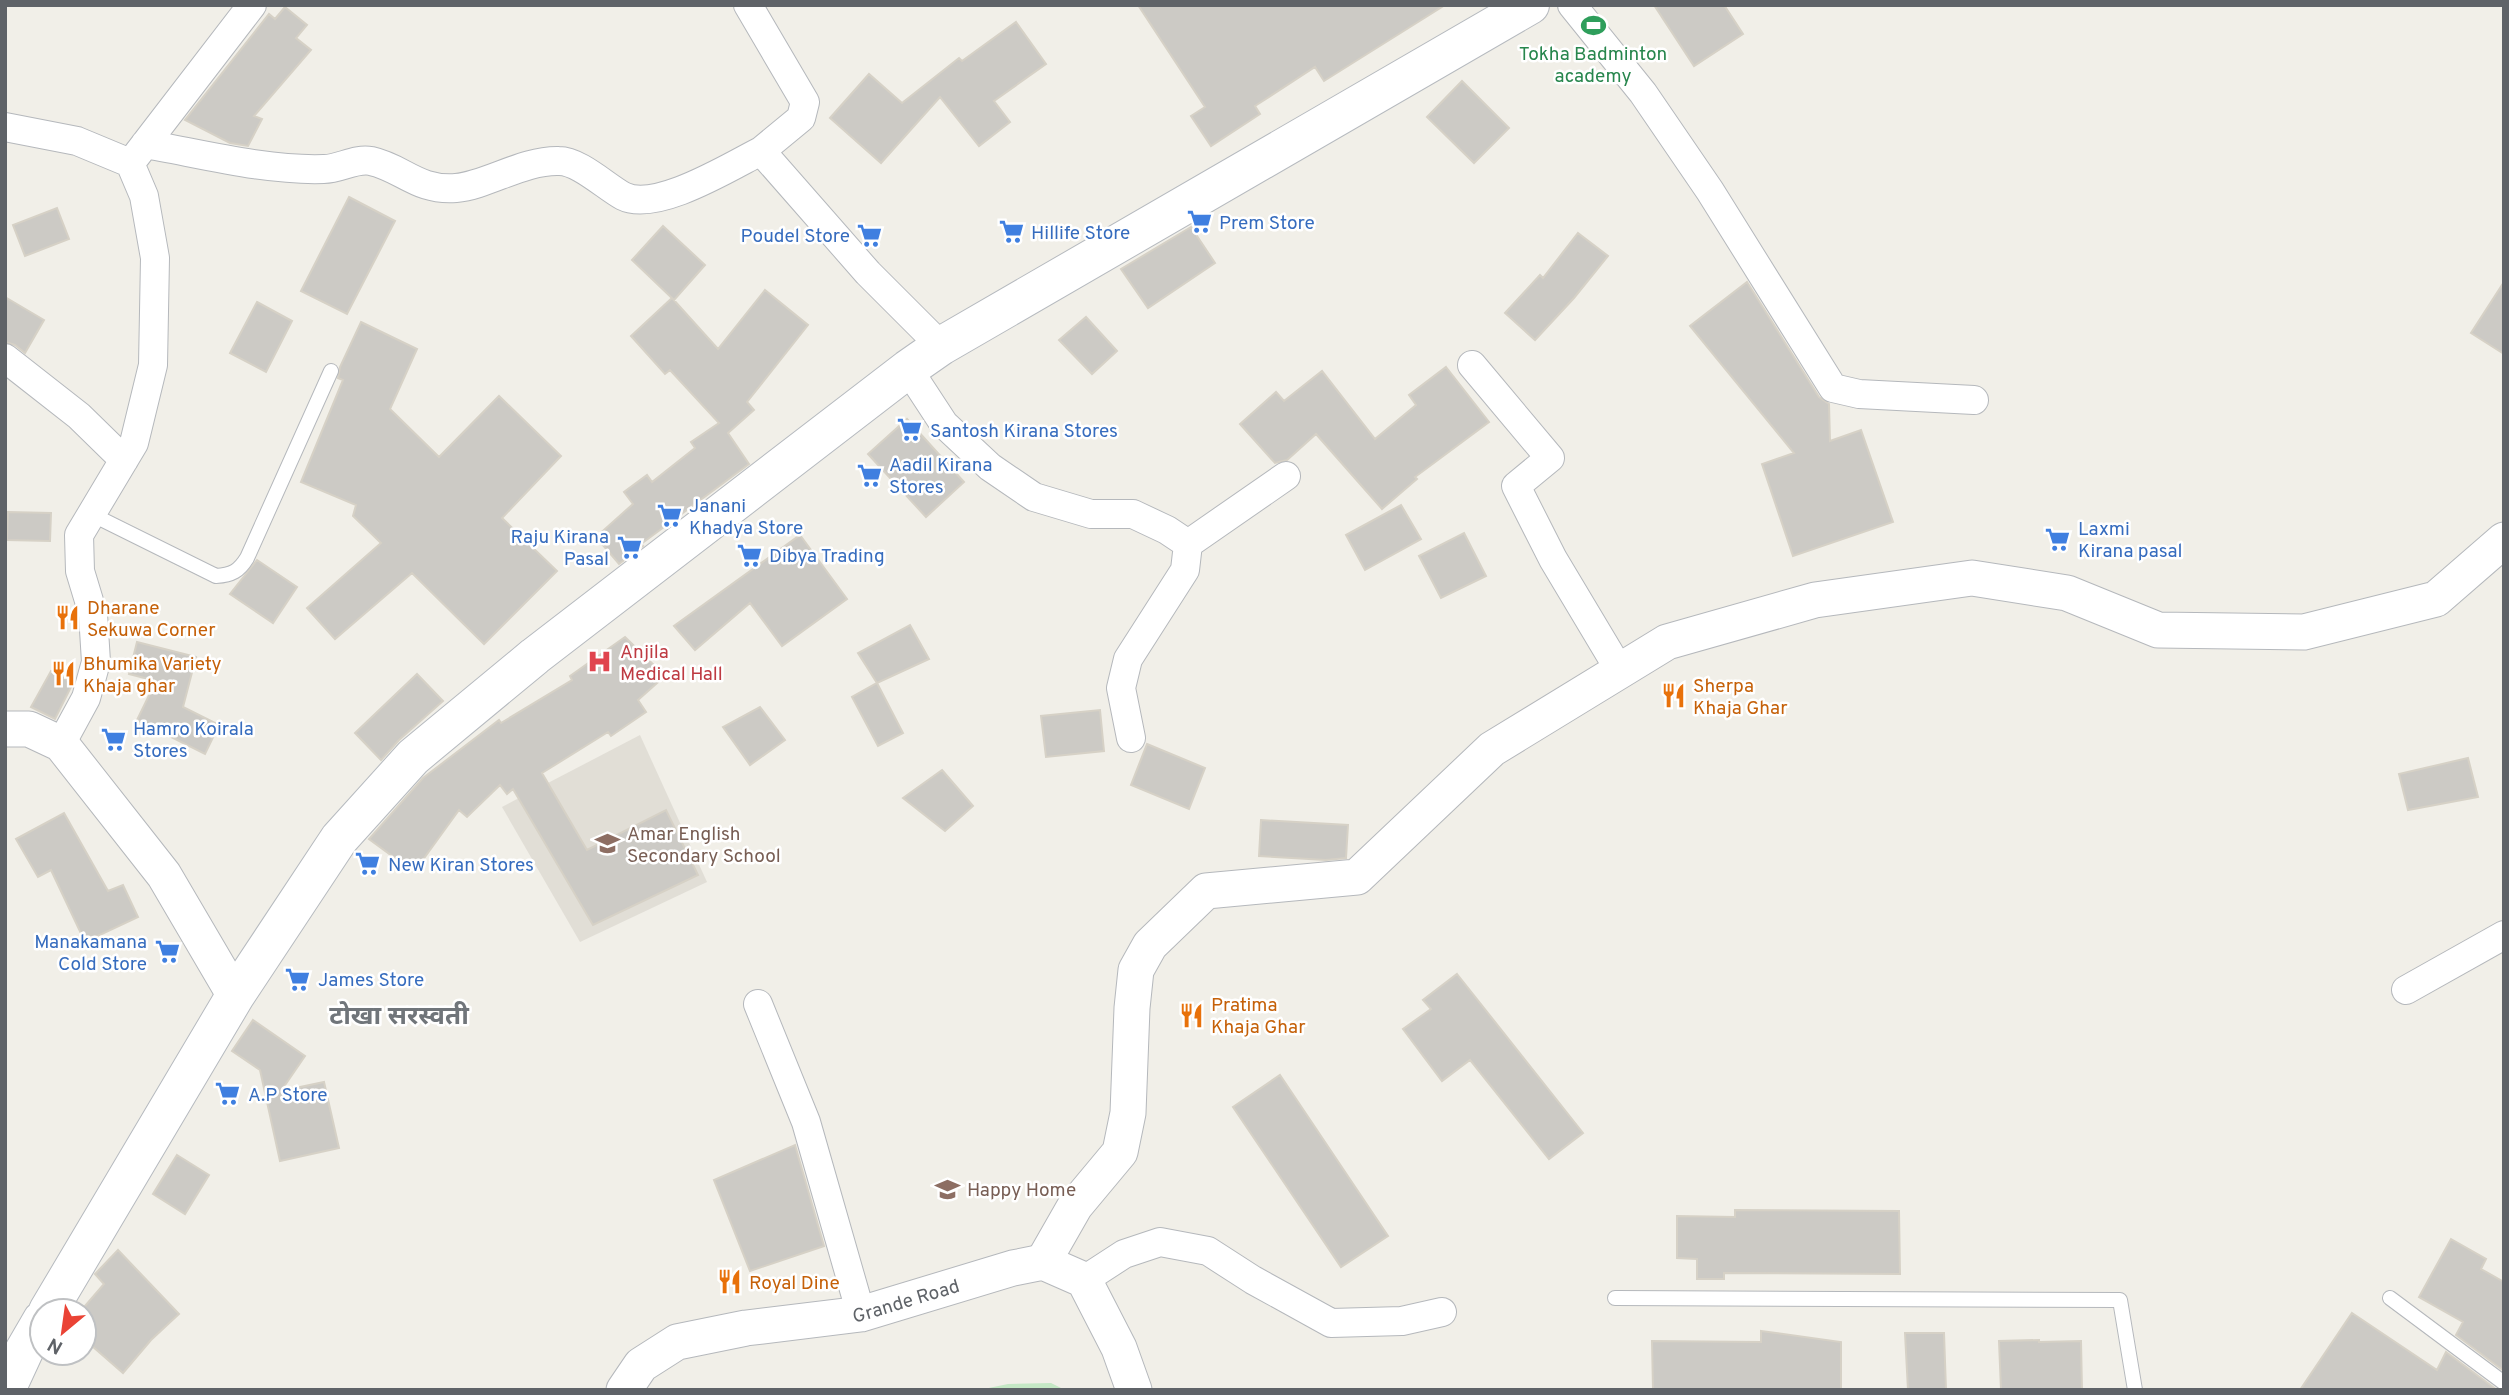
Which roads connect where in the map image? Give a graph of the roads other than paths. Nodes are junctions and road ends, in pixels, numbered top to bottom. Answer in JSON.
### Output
{"nodes":[{"id":1,"x":252,"y":5,"type":"edge"},
{"id":2,"x":748,"y":5,"type":"edge"},
{"id":3,"x":1530,"y":5,"type":"edge"},
{"id":4,"x":1572,"y":5,"type":"edge"},
{"id":5,"x":5,"y":127,"type":"edge"},
{"id":6,"x":761,"y":152,"type":"junction"},
{"id":7,"x":137,"y":154,"type":"junction"},
{"id":8,"x":941,"y":346,"type":"junction"},
{"id":9,"x":5,"y":358,"type":"edge"},
{"id":10,"x":1472,"y":365,"type":"dead end"},
{"id":11,"x":908,"y":369,"type":"junction"},
{"id":12,"x":331,"y":371,"type":"dead end"},
{"id":13,"x":1974,"y":400,"type":"dead end"},
{"id":14,"x":124,"y":460,"type":"junction"},
{"id":15,"x":1286,"y":476,"type":"dead end"},
{"id":16,"x":92,"y":513,"type":"junction"},
{"id":17,"x":2504,"y":540,"type":"edge"},
{"id":18,"x":1188,"y":544,"type":"junction"},
{"id":19,"x":1620,"y":671,"type":"junction"},
{"id":20,"x":5,"y":729,"type":"edge"},
{"id":21,"x":1131,"y":738,"type":"dead end"},
{"id":22,"x":61,"y":744,"type":"junction"},
{"id":23,"x":2504,"y":934,"type":"edge"},
{"id":24,"x":2406,"y":990,"type":"dead end"},
{"id":25,"x":235,"y":996,"type":"junction"},
{"id":26,"x":758,"y":1004,"type":"dead end"},
{"id":27,"x":1043,"y":1262,"type":"junction"},
{"id":28,"x":1084,"y":1280,"type":"junction"},
{"id":29,"x":56,"y":1297,"type":"edge"},
{"id":30,"x":1615,"y":1298,"type":"dead end"},
{"id":31,"x":2390,"y":1298,"type":"dead end"},
{"id":32,"x":1442,"y":1312,"type":"dead end"},
{"id":33,"x":861,"y":1314,"type":"junction"},
{"id":34,"x":28,"y":1344,"type":"edge"},
{"id":35,"x":2504,"y":1383,"type":"edge"},
{"id":36,"x":6,"y":1390,"type":"edge"},
{"id":37,"x":624,"y":1390,"type":"edge"},
{"id":38,"x":1134,"y":1390,"type":"edge"},
{"id":39,"x":2135,"y":1390,"type":"edge"}],
"edges":[{"from":1,"to":7,"type":"street"},
{"from":2,"to":6,"type":"street"},
{"from":3,"to":8,"type":"main road"},
{"from":4,"to":13,"type":"street"},
{"from":5,"to":7,"type":"street"},
{"from":6,"to":7,"type":"street"},
{"from":6,"to":8,"type":"street"},
{"from":7,"to":14,"type":"street"},
{"from":8,"to":11,"type":"main road"},
{"from":9,"to":14,"type":"street"},
{"from":10,"to":19,"type":"street"},
{"from":11,"to":18,"type":"street"},
{"from":11,"to":25,"type":"main road"},
{"from":12,"to":16,"type":"lane"},
{"from":14,"to":16,"type":"street"},
{"from":15,"to":18,"type":"street"},
{"from":16,"to":22,"type":"street"},
{"from":17,"to":19,"type":"street"},
{"from":18,"to":21,"type":"street"},
{"from":19,"to":27,"type":"street"},
{"from":20,"to":22,"type":"street"},
{"from":22,"to":25,"type":"street"},
{"from":23,"to":24,"type":"street"},
{"from":25,"to":29,"type":"main road"},
{"from":26,"to":33,"type":"street"},
{"from":27,"to":28,"type":"street"},
{"from":27,"to":33,"type":"street","name":"Grande Road"},
{"from":28,"to":32,"type":"street"},
{"from":28,"to":38,"type":"street"},
{"from":30,"to":39,"type":"lane"},
{"from":31,"to":35,"type":"lane"},
{"from":33,"to":37,"type":"street","name":"Grande Road"},
{"from":34,"to":36,"type":"main road"}]}
